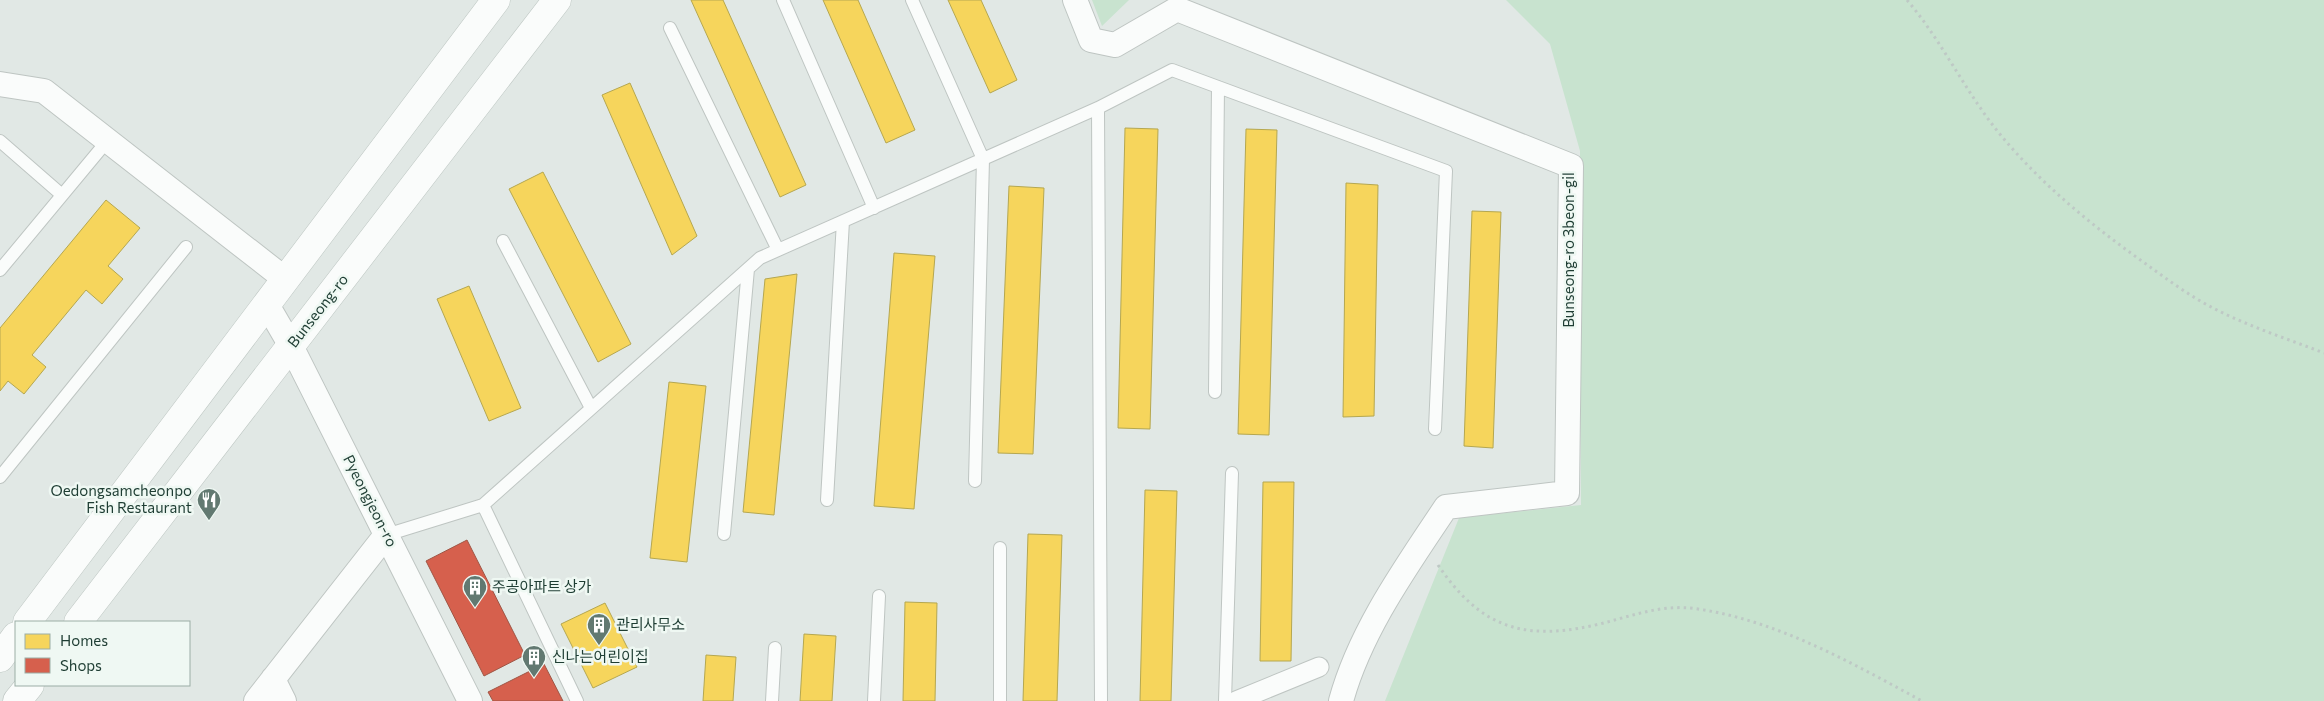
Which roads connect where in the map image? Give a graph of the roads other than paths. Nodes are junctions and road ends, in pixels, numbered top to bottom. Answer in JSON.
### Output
{"nodes":[{"id":1,"x":496,"y":0,"type":"edge"},
{"id":2,"x":557,"y":0,"type":"edge"},
{"id":3,"x":784,"y":0,"type":"edge"},
{"id":4,"x":912,"y":0,"type":"edge"},
{"id":5,"x":1075,"y":0,"type":"edge"},
{"id":6,"x":670,"y":28,"type":"dead end"},
{"id":7,"x":0,"y":84,"type":"edge"},
{"id":8,"x":1218,"y":87,"type":"junction"},
{"id":9,"x":1098,"y":108,"type":"junction"},
{"id":10,"x":0,"y":140,"type":"edge"},
{"id":11,"x":108,"y":140,"type":"junction"},
{"id":12,"x":983,"y":159,"type":"junction"},
{"id":13,"x":62,"y":195,"type":"junction"},
{"id":14,"x":874,"y":208,"type":"junction"},
{"id":15,"x":843,"y":221,"type":"junction"},
{"id":16,"x":503,"y":241,"type":"dead end"},
{"id":17,"x":186,"y":247,"type":"dead end"},
{"id":18,"x":778,"y":250,"type":"junction"},
{"id":19,"x":748,"y":269,"type":"junction"},
{"id":20,"x":0,"y":270,"type":"edge"},
{"id":21,"x":285,"y":279,"type":"junction"},
{"id":22,"x":266,"y":303,"type":"junction"},
{"id":23,"x":291,"y":346,"type":"junction"},
{"id":24,"x":1215,"y":392,"type":"dead end"},
{"id":25,"x":591,"y":408,"type":"junction"},
{"id":26,"x":1435,"y":429,"type":"dead end"},
{"id":27,"x":1232,"y":472,"type":"dead end"},
{"id":28,"x":1,"y":473,"type":"edge"},
{"id":29,"x":975,"y":481,"type":"dead end"},
{"id":30,"x":827,"y":500,"type":"dead end"},
{"id":31,"x":483,"y":505,"type":"junction"},
{"id":32,"x":724,"y":534,"type":"dead end"},
{"id":33,"x":386,"y":535,"type":"junction"},
{"id":34,"x":1000,"y":548,"type":"dead end"},
{"id":35,"x":879,"y":596,"type":"dead end"},
{"id":36,"x":28,"y":621,"type":"edge"},
{"id":37,"x":79,"y":621,"type":"edge"},
{"id":38,"x":15,"y":637,"type":"edge"},
{"id":39,"x":775,"y":648,"type":"dead end"},
{"id":40,"x":0,"y":658,"type":"edge"},
{"id":41,"x":1319,"y":667,"type":"dead end"},
{"id":42,"x":273,"y":680,"type":"junction"},
{"id":43,"x":29,"y":686,"type":"edge"},
{"id":44,"x":17,"y":701,"type":"edge"},
{"id":45,"x":256,"y":701,"type":"edge"},
{"id":46,"x":284,"y":701,"type":"edge"},
{"id":47,"x":470,"y":701,"type":"edge"},
{"id":48,"x":577,"y":701,"type":"edge"},
{"id":49,"x":772,"y":701,"type":"edge"},
{"id":50,"x":874,"y":701,"type":"edge"},
{"id":51,"x":1000,"y":701,"type":"edge"},
{"id":52,"x":1101,"y":701,"type":"edge"},
{"id":53,"x":1225,"y":701,"type":"edge"},
{"id":54,"x":1236,"y":701,"type":"edge"},
{"id":55,"x":1341,"y":701,"type":"edge"}],
"edges":[{"from":1,"to":21,"type":"main road"},
{"from":2,"to":23,"type":"main road","name":"Bunseong-ro"},
{"from":3,"to":14,"type":"lane"},
{"from":4,"to":12,"type":"lane"},
{"from":5,"to":55,"type":"street","name":"Bunseong-ro 3beon-gil"},
{"from":6,"to":18,"type":"lane"},
{"from":7,"to":11,"type":"street"},
{"from":8,"to":9,"type":"lane"},
{"from":8,"to":24,"type":"lane"},
{"from":8,"to":26,"type":"lane"},
{"from":9,"to":12,"type":"lane"},
{"from":9,"to":52,"type":"lane"},
{"from":10,"to":13,"type":"lane"},
{"from":11,"to":13,"type":"lane"},
{"from":11,"to":21,"type":"street"},
{"from":12,"to":14,"type":"lane"},
{"from":12,"to":29,"type":"lane"},
{"from":13,"to":20,"type":"lane"},
{"from":14,"to":15,"type":"lane"},
{"from":15,"to":18,"type":"lane"},
{"from":15,"to":30,"type":"lane"},
{"from":16,"to":25,"type":"lane"},
{"from":17,"to":28,"type":"lane"},
{"from":18,"to":19,"type":"lane"},
{"from":19,"to":25,"type":"lane"},
{"from":19,"to":32,"type":"lane"},
{"from":21,"to":22,"type":"main road"},
{"from":22,"to":23,"type":"street","name":"Pyeongjeon-ro"},
{"from":22,"to":36,"type":"main road"},
{"from":23,"to":33,"type":"street","name":"Pyeongjeon-ro"},
{"from":23,"to":37,"type":"main road","name":"Bunseong-ro"},
{"from":25,"to":31,"type":"lane"},
{"from":27,"to":53,"type":"lane"},
{"from":31,"to":33,"type":"lane"},
{"from":31,"to":48,"type":"lane"},
{"from":33,"to":42,"type":"street"},
{"from":33,"to":47,"type":"street","name":"Pyeongjeon-ro"},
{"from":34,"to":51,"type":"lane"},
{"from":35,"to":50,"type":"lane"},
{"from":38,"to":40,"type":"main road"},
{"from":39,"to":49,"type":"lane"},
{"from":41,"to":54,"type":"street"},
{"from":42,"to":45,"type":"street"},
{"from":42,"to":46,"type":"street"},
{"from":43,"to":44,"type":"main road"}]}
